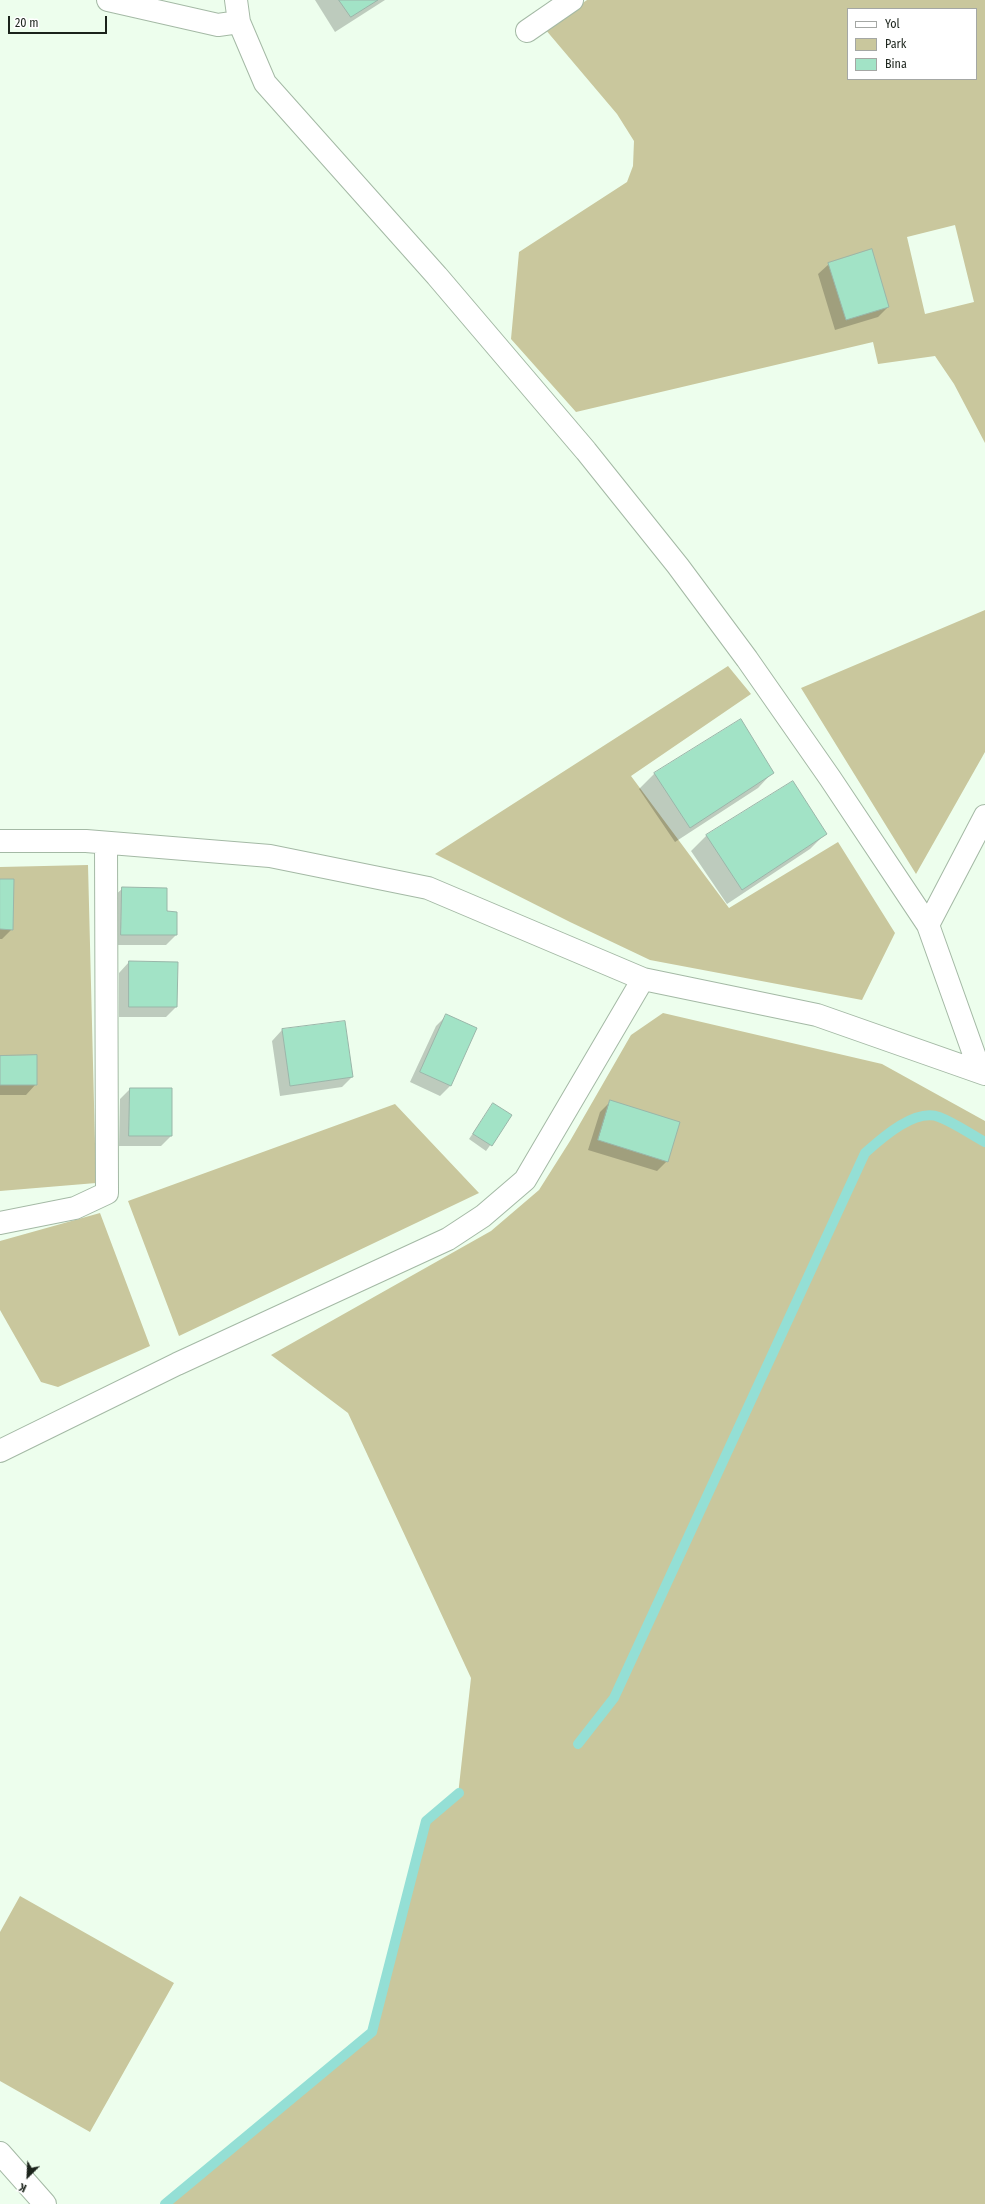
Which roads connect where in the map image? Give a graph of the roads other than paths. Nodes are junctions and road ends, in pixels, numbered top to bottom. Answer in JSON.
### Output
{"nodes":[{"id":1,"x":108,"y":0,"type":"edge"},
{"id":2,"x":236,"y":0,"type":"edge"},
{"id":3,"x":572,"y":0,"type":"edge"},
{"id":4,"x":240,"y":22,"type":"junction"},
{"id":5,"x":526,"y":31,"type":"dead end"},
{"id":6,"x":985,"y":816,"type":"edge"},
{"id":7,"x":0,"y":841,"type":"edge"},
{"id":8,"x":106,"y":843,"type":"junction"},
{"id":9,"x":928,"y":925,"type":"junction"},
{"id":10,"x":643,"y":979,"type":"junction"},
{"id":11,"x":983,"y":1072,"type":"edge"},
{"id":12,"x":0,"y":1223,"type":"edge"},
{"id":13,"x":0,"y":1451,"type":"edge"},
{"id":14,"x":0,"y":2153,"type":"edge"},
{"id":15,"x":45,"y":2204,"type":"edge"}],
"edges":[{"from":1,"to":4,"type":"street"},
{"from":2,"to":4,"type":"street"},
{"from":3,"to":5,"type":"street"},
{"from":4,"to":9,"type":"street"},
{"from":6,"to":9,"type":"street"},
{"from":7,"to":8,"type":"street"},
{"from":8,"to":10,"type":"street"},
{"from":8,"to":12,"type":"street"},
{"from":9,"to":11,"type":"street"},
{"from":10,"to":11,"type":"street"},
{"from":10,"to":13,"type":"street"},
{"from":14,"to":15,"type":"street"}]}
